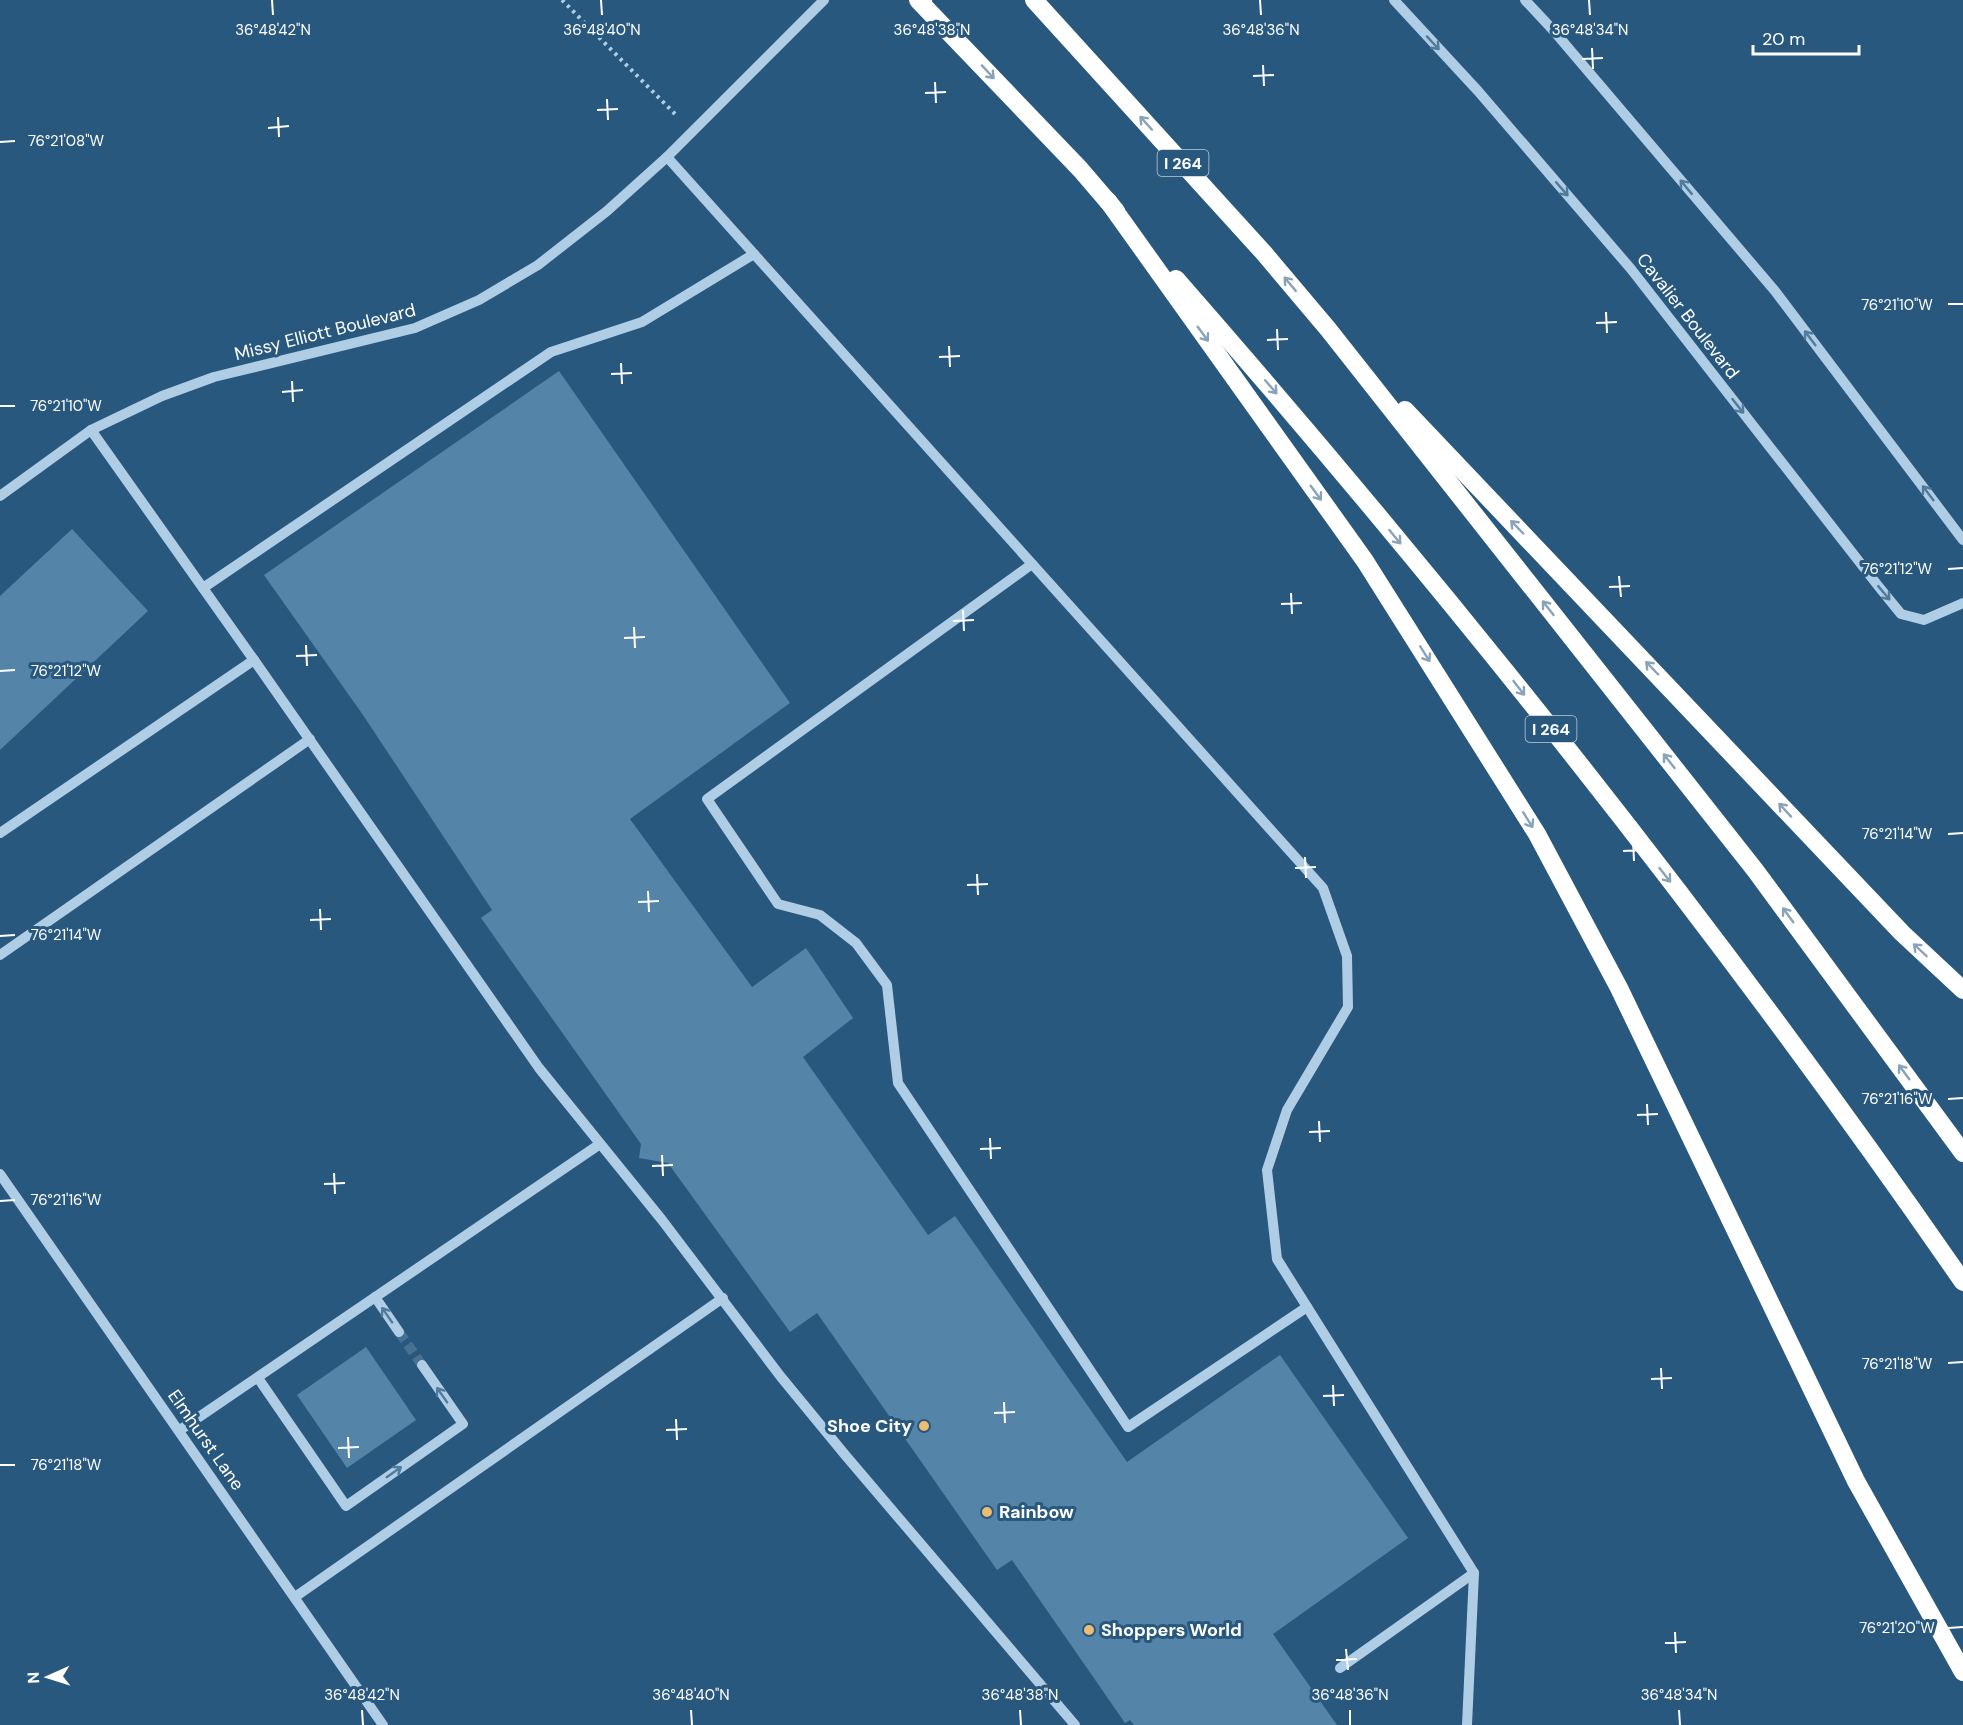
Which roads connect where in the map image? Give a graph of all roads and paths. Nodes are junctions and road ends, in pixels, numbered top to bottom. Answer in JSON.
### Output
{"nodes":[{"id":1,"x":562,"y":0,"type":"edge"},
{"id":2,"x":824,"y":0,"type":"edge"},
{"id":3,"x":918,"y":0,"type":"edge"},
{"id":4,"x":1034,"y":0,"type":"edge"},
{"id":5,"x":1394,"y":0,"type":"edge"},
{"id":6,"x":1525,"y":0,"type":"edge"},
{"id":7,"x":693,"y":131,"type":"junction"},
{"id":8,"x":667,"y":157,"type":"junction"},
{"id":9,"x":1108,"y":201,"type":"junction"},
{"id":10,"x":753,"y":254,"type":"junction"},
{"id":11,"x":1328,"y":329,"type":"junction"},
{"id":12,"x":91,"y":430,"type":"junction"},
{"id":13,"x":0,"y":496,"type":"edge"},
{"id":14,"x":1963,"y":540,"type":"edge"},
{"id":15,"x":1032,"y":564,"type":"junction"},
{"id":16,"x":203,"y":588,"type":"junction"},
{"id":17,"x":1963,"y":603,"type":"edge"},
{"id":18,"x":254,"y":660,"type":"junction"},
{"id":19,"x":310,"y":739,"type":"junction"},
{"id":20,"x":0,"y":833,"type":"edge"},
{"id":21,"x":0,"y":955,"type":"edge"},
{"id":22,"x":1963,"y":990,"type":"edge"},
{"id":23,"x":600,"y":1144,"type":"junction"},
{"id":24,"x":1963,"y":1153,"type":"edge"},
{"id":25,"x":0,"y":1174,"type":"edge"},
{"id":26,"x":1963,"y":1282,"type":"edge"},
{"id":27,"x":375,"y":1298,"type":"junction"},
{"id":28,"x":723,"y":1298,"type":"junction"},
{"id":29,"x":1307,"y":1307,"type":"junction"},
{"id":30,"x":399,"y":1332,"type":"tunnel mouth"},
{"id":31,"x":422,"y":1365,"type":"tunnel mouth"},
{"id":32,"x":258,"y":1377,"type":"junction"},
{"id":33,"x":180,"y":1430,"type":"junction"},
{"id":34,"x":1474,"y":1573,"type":"junction"},
{"id":35,"x":295,"y":1597,"type":"junction"},
{"id":36,"x":1340,"y":1668,"type":"dead end"},
{"id":37,"x":1963,"y":1672,"type":"edge"},
{"id":38,"x":383,"y":1725,"type":"edge"},
{"id":39,"x":1075,"y":1725,"type":"edge"},
{"id":40,"x":1467,"y":1725,"type":"edge"}],
"edges":[{"from":1,"to":7,"type":"path"},
{"from":2,"to":7,"type":"street","name":"Missy Elliott Boulevard"},
{"from":3,"to":9,"type":"highway","number":"I 264","one_way":true},
{"from":11,"to":4,"type":"highway","number":"I 264","one_way":true},
{"from":5,"to":17,"type":"street","name":"Cavalier Boulevard","one_way":true},
{"from":14,"to":6,"type":"street","one_way":true},
{"from":7,"to":8,"type":"street","name":"Missy Elliott Boulevard"},
{"from":8,"to":10,"type":"street"},
{"from":8,"to":12,"type":"street","name":"Missy Elliott Boulevard"},
{"from":9,"to":26,"type":"highway","number":"I 264","one_way":true},
{"from":9,"to":37,"type":"highway","one_way":true},
{"from":10,"to":15,"type":"street"},
{"from":10,"to":16,"type":"street"},
{"from":22,"to":11,"type":"highway","one_way":true},
{"from":24,"to":11,"type":"highway","number":"I 264","one_way":true},
{"from":12,"to":13,"type":"street","name":"Missy Elliott Boulevard"},
{"from":12,"to":16,"type":"street"},
{"from":15,"to":29,"type":"street"},
{"from":15,"to":29,"type":"street"},
{"from":16,"to":18,"type":"street"},
{"from":18,"to":19,"type":"street"},
{"from":18,"to":20,"type":"street"},
{"from":19,"to":21,"type":"street"},
{"from":19,"to":23,"type":"street"},
{"from":23,"to":27,"type":"street"},
{"from":23,"to":28,"type":"street"},
{"from":25,"to":33,"type":"street","name":"Elmhurst Lane"},
{"from":30,"to":27,"type":"street","one_way":true},
{"from":27,"to":32,"type":"street"},
{"from":28,"to":35,"type":"street"},
{"from":28,"to":39,"type":"street"},
{"from":29,"to":34,"type":"street"},
{"from":32,"to":31,"type":"street","one_way":true},
{"from":32,"to":33,"type":"street"},
{"from":33,"to":35,"type":"street","name":"Elmhurst Lane"},
{"from":34,"to":36,"type":"street"},
{"from":34,"to":40,"type":"street"},
{"from":35,"to":38,"type":"street","name":"Elmhurst Lane"}]}
